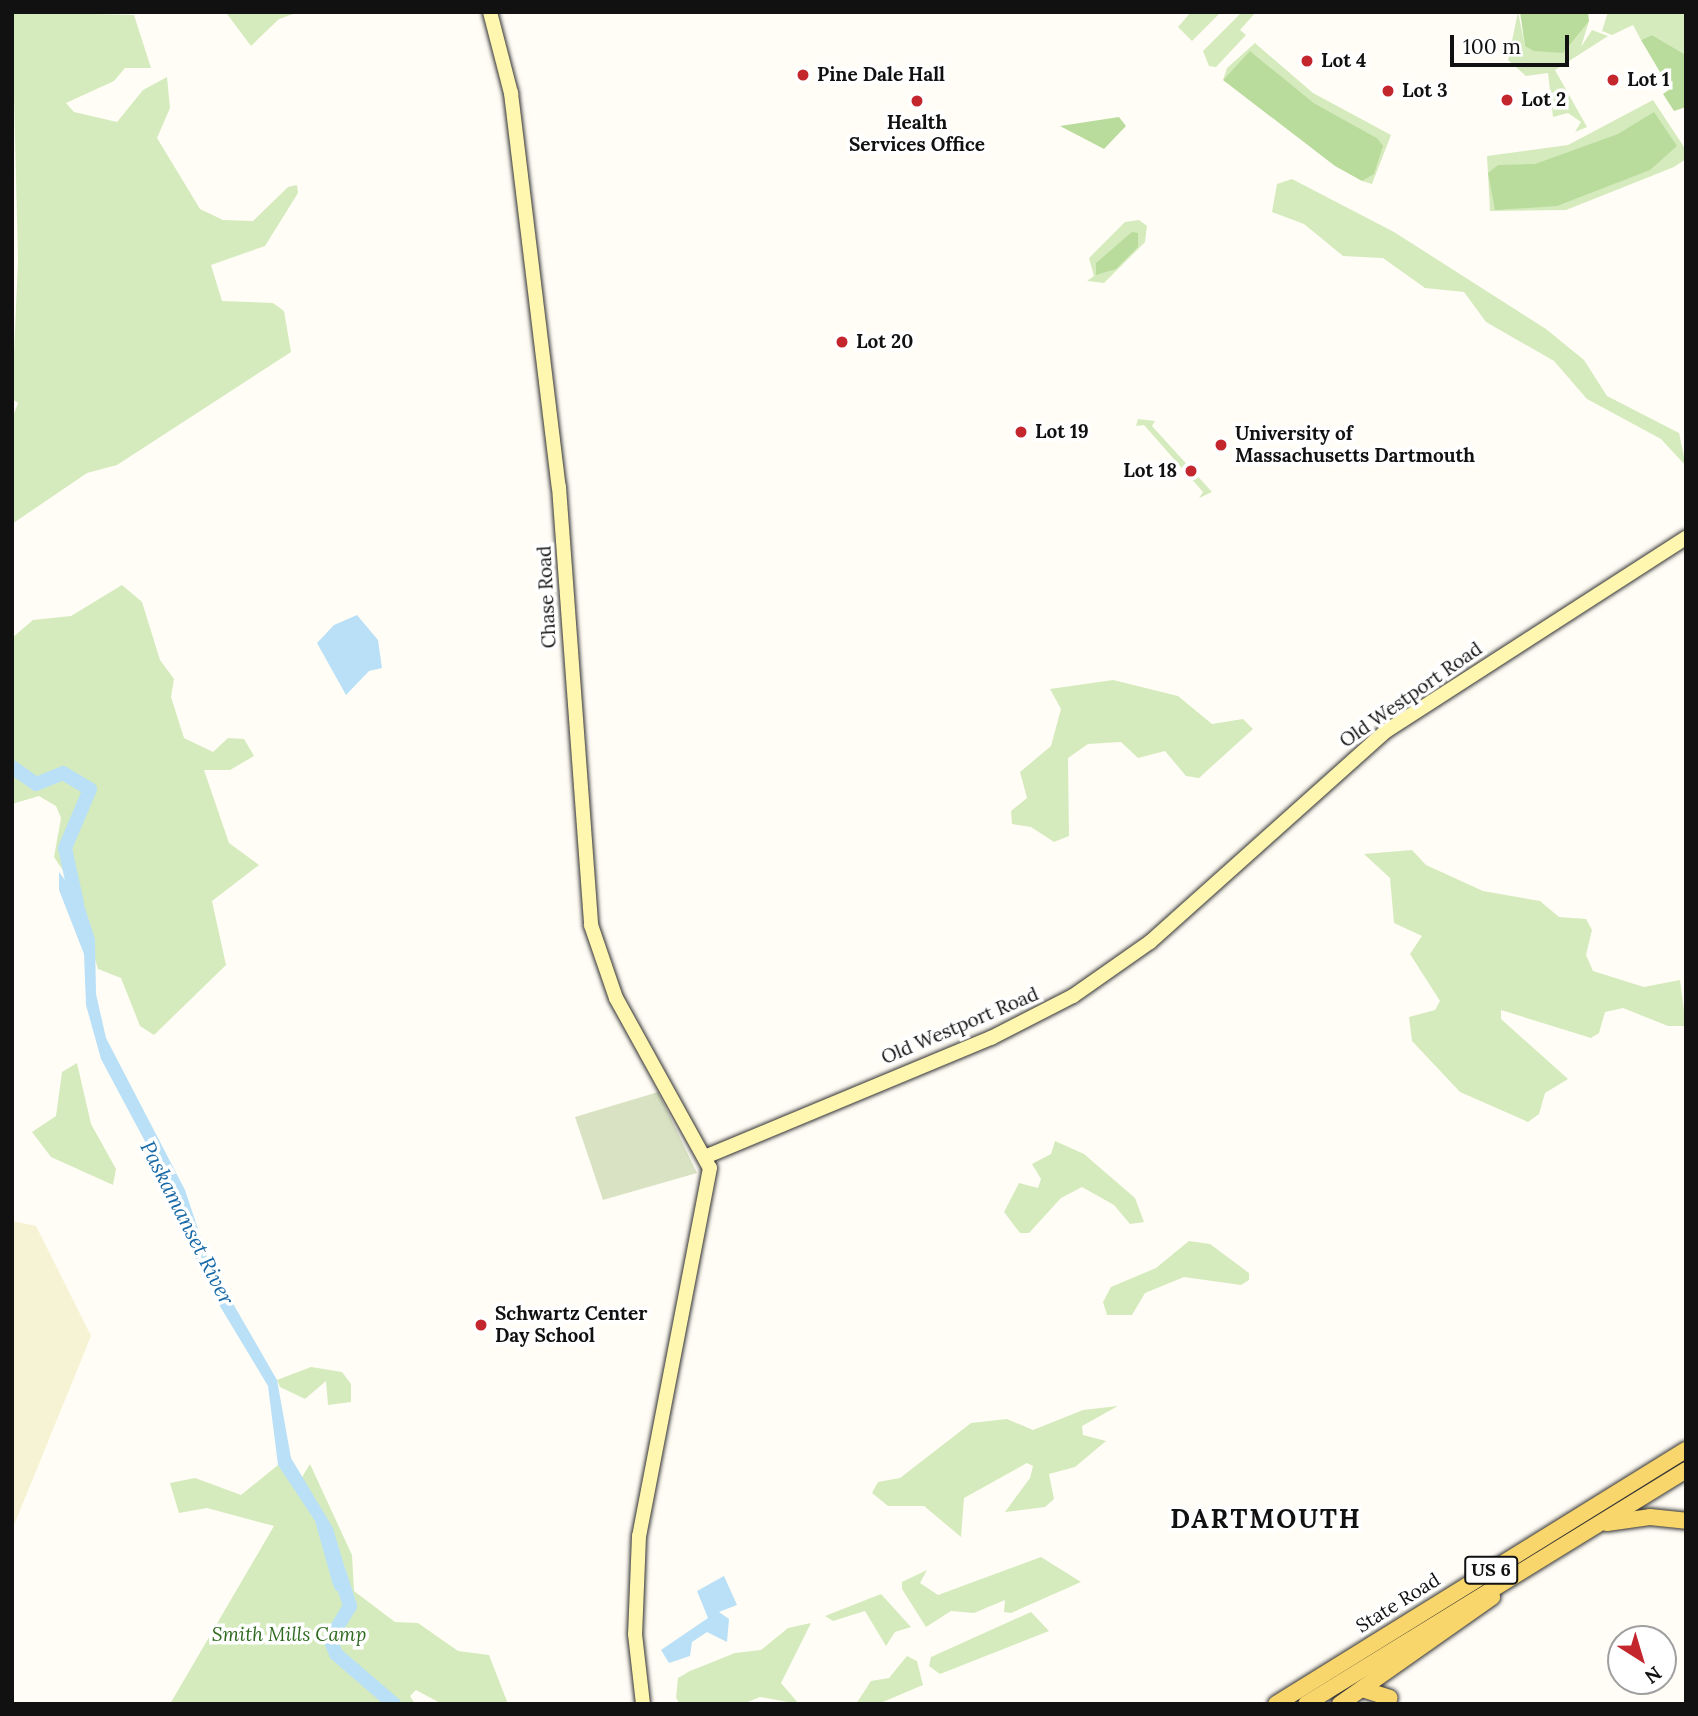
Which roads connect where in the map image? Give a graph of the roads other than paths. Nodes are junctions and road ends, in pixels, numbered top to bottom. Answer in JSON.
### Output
{"nodes":[{"id":1,"x":489,"y":12,"type":"edge"},
{"id":2,"x":1686,"y":538,"type":"edge"},
{"id":3,"x":707,"y":1156,"type":"junction"},
{"id":4,"x":1686,"y":1450,"type":"edge"},
{"id":5,"x":1686,"y":1470,"type":"edge"},
{"id":6,"x":1686,"y":1521,"type":"edge"},
{"id":7,"x":1594,"y":1526,"type":"junction"},
{"id":8,"x":1526,"y":1568,"type":"junction"},
{"id":9,"x":1391,"y":1671,"type":"junction"},
{"id":10,"x":1362,"y":1689,"type":"junction"},
{"id":11,"x":643,"y":1704,"type":"edge"},
{"id":12,"x":1276,"y":1704,"type":"edge"},
{"id":13,"x":1306,"y":1704,"type":"edge"},
{"id":14,"x":1340,"y":1704,"type":"edge"}],
"edges":[{"from":1,"to":3,"type":"main road","name":"Chase Road"},
{"from":2,"to":3,"type":"main road","name":"Old Westport Road"},
{"from":3,"to":11,"type":"main road"},
{"from":4,"to":12,"type":"main road","name":"State Road","number":"US 6"},
{"from":5,"to":7,"type":"main road","name":"State Road","number":"US 6"},
{"from":6,"to":7,"type":"main road"},
{"from":7,"to":8,"type":"main road","name":"State Road","number":"US 6"},
{"from":8,"to":9,"type":"main road"},
{"from":8,"to":13,"type":"main road","name":"State Road","number":"US 6"},
{"from":9,"to":10,"type":"main road"},
{"from":9,"to":10,"type":"main road"},
{"from":10,"to":14,"type":"main road"}]}
